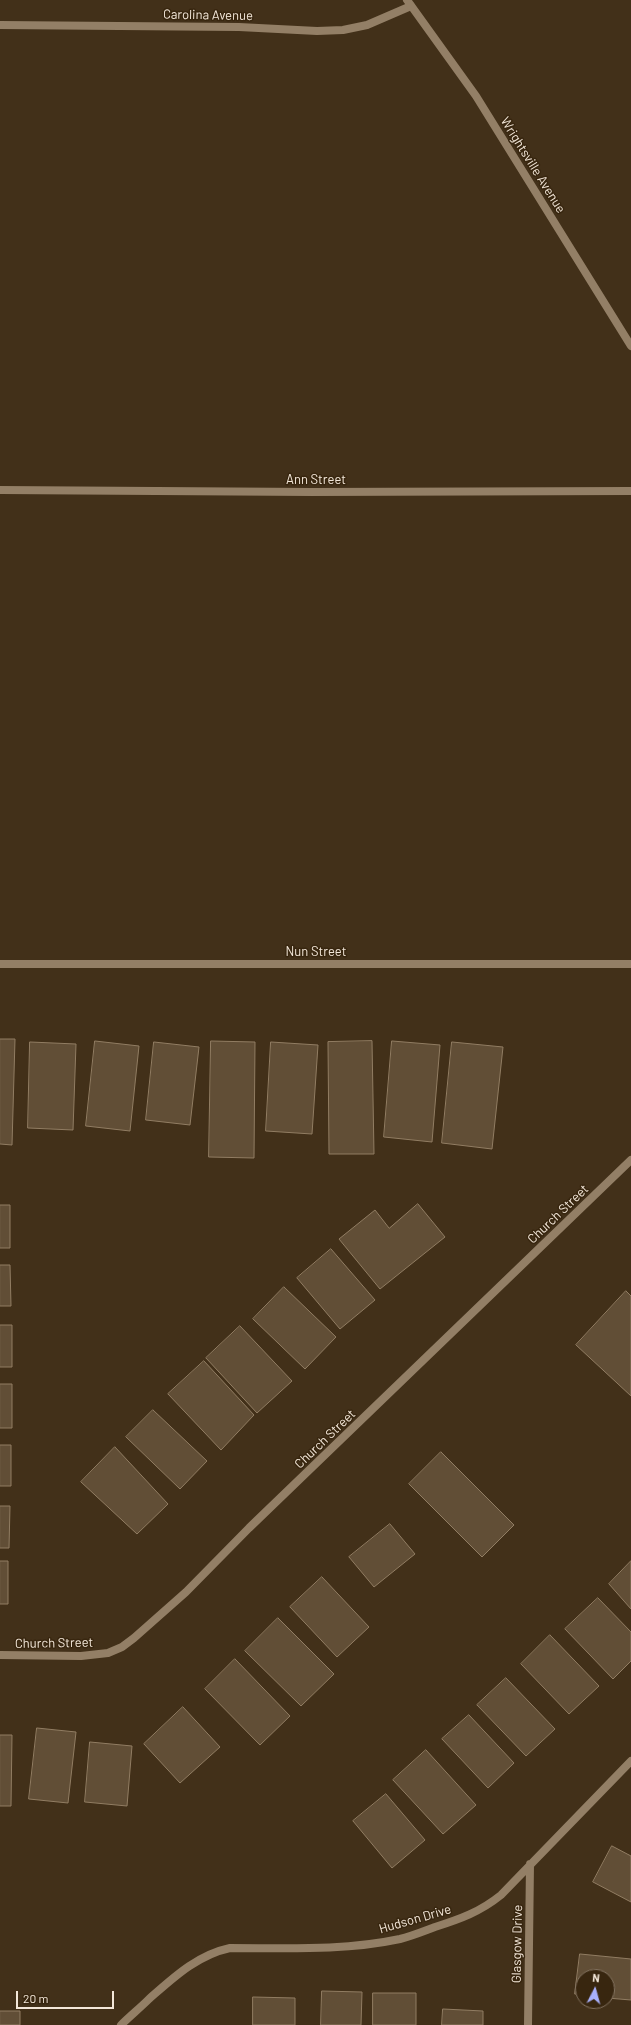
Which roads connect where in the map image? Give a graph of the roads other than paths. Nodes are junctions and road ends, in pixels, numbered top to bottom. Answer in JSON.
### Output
{"nodes":[{"id":1,"x":409,"y":3,"type":"edge"},
{"id":2,"x":0,"y":25,"type":"edge"},
{"id":3,"x":631,"y":346,"type":"edge"},
{"id":4,"x":0,"y":490,"type":"edge"},
{"id":5,"x":631,"y":491,"type":"edge"},
{"id":6,"x":0,"y":964,"type":"edge"},
{"id":7,"x":631,"y":964,"type":"edge"},
{"id":8,"x":631,"y":1160,"type":"edge"},
{"id":9,"x":0,"y":1655,"type":"edge"},
{"id":10,"x":631,"y":1761,"type":"edge"},
{"id":11,"x":530,"y":1864,"type":"junction"},
{"id":12,"x":121,"y":2025,"type":"edge"},
{"id":13,"x":528,"y":2025,"type":"edge"}],
"edges":[{"from":1,"to":2,"type":"street","name":"Carolina Avenue"},
{"from":1,"to":3,"type":"street","name":"Wrightsville Avenue"},
{"from":4,"to":5,"type":"street","name":"Ann Street"},
{"from":6,"to":7,"type":"street","name":"Nun Street"},
{"from":8,"to":9,"type":"street","name":"Church Street"},
{"from":10,"to":11,"type":"street","name":"Hudson Drive"},
{"from":11,"to":12,"type":"street","name":"Hudson Drive"},
{"from":11,"to":13,"type":"street","name":"Glasgow Drive"}]}
